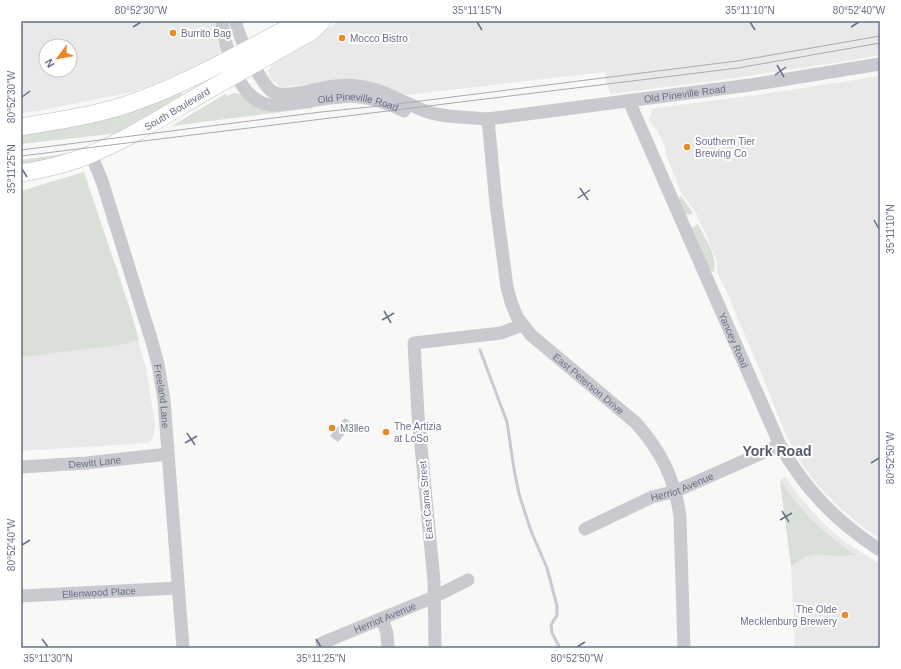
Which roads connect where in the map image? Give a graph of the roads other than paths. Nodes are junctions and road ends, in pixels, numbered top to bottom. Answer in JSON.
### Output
{"nodes":[{"id":1,"x":222,"y":21,"type":"edge"},
{"id":2,"x":236,"y":21,"type":"edge"},
{"id":3,"x":301,"y":21,"type":"edge"},
{"id":4,"x":322,"y":21,"type":"edge"},
{"id":5,"x":250,"y":57,"type":"junction"},
{"id":6,"x":230,"y":58,"type":"junction"},
{"id":7,"x":880,"y":64,"type":"edge"},
{"id":8,"x":236,"y":75,"type":"junction"},
{"id":9,"x":629,"y":101,"type":"junction"},
{"id":10,"x":488,"y":119,"type":"junction"},
{"id":11,"x":21,"y":127,"type":"edge"},
{"id":12,"x":91,"y":154,"type":"junction"},
{"id":13,"x":21,"y":173,"type":"edge"},
{"id":14,"x":522,"y":324,"type":"junction"},
{"id":15,"x":780,"y":445,"type":"junction"},
{"id":16,"x":168,"y":454,"type":"junction"},
{"id":17,"x":21,"y":467,"type":"edge"},
{"id":18,"x":676,"y":491,"type":"junction"},
{"id":19,"x":585,"y":529,"type":"dead end"},
{"id":20,"x":880,"y":550,"type":"edge"},
{"id":21,"x":468,"y":580,"type":"dead end"},
{"id":22,"x":178,"y":588,"type":"junction"},
{"id":23,"x":21,"y":596,"type":"edge"},
{"id":24,"x":434,"y":597,"type":"junction"},
{"id":25,"x":382,"y":619,"type":"junction"},
{"id":26,"x":322,"y":643,"type":"dead end"},
{"id":27,"x":182,"y":648,"type":"edge"},
{"id":28,"x":388,"y":648,"type":"edge"},
{"id":29,"x":435,"y":648,"type":"edge"},
{"id":30,"x":684,"y":648,"type":"edge"}],
"edges":[{"from":1,"to":6,"type":"street","name":"Old Pineville Road"},
{"from":2,"to":5,"type":"street"},
{"from":3,"to":5,"type":"main road","name":"South Boulevard"},
{"from":4,"to":5,"type":"main road","name":"South Boulevard"},
{"from":5,"to":6,"type":"main road","name":"South Boulevard"},
{"from":5,"to":8,"type":"main road","name":"South Boulevard"},
{"from":5,"to":10,"type":"street","name":"Old Pineville Road"},
{"from":6,"to":8,"type":"street","name":"Old Pineville Road"},
{"from":6,"to":11,"type":"main road","name":"South Boulevard"},
{"from":7,"to":9,"type":"street","name":"Old Pineville Road"},
{"from":8,"to":10,"type":"street","name":"Old Pineville Road"},
{"from":8,"to":12,"type":"main road","name":"South Boulevard"},
{"from":9,"to":10,"type":"street","name":"Old Pineville Road"},
{"from":9,"to":15,"type":"street","name":"Yancey Road"},
{"from":10,"to":14,"type":"street","name":"East Peterson Drive"},
{"from":12,"to":13,"type":"main road","name":"South Boulevard"},
{"from":12,"to":16,"type":"street","name":"Freeland Lane"},
{"from":14,"to":18,"type":"street","name":"East Peterson Drive"},
{"from":14,"to":24,"type":"street","name":"East Cama Street"},
{"from":15,"to":18,"type":"street","name":"Herriot Avenue"},
{"from":15,"to":20,"type":"street","name":"Yancey Road"},
{"from":16,"to":17,"type":"street","name":"Dewitt Lane"},
{"from":16,"to":22,"type":"street","name":"Freeland Lane"},
{"from":18,"to":19,"type":"street","name":"Herriot Avenue"},
{"from":18,"to":30,"type":"street","name":"East Peterson Drive"},
{"from":21,"to":24,"type":"street","name":"Herriot Avenue"},
{"from":22,"to":23,"type":"street","name":"Ellenwood Place"},
{"from":22,"to":27,"type":"street","name":"Freeland Lane"},
{"from":24,"to":25,"type":"street","name":"Herriot Avenue"},
{"from":24,"to":29,"type":"street","name":"East Cama Street"},
{"from":25,"to":26,"type":"street","name":"Herriot Avenue"},
{"from":25,"to":28,"type":"street"}]}
